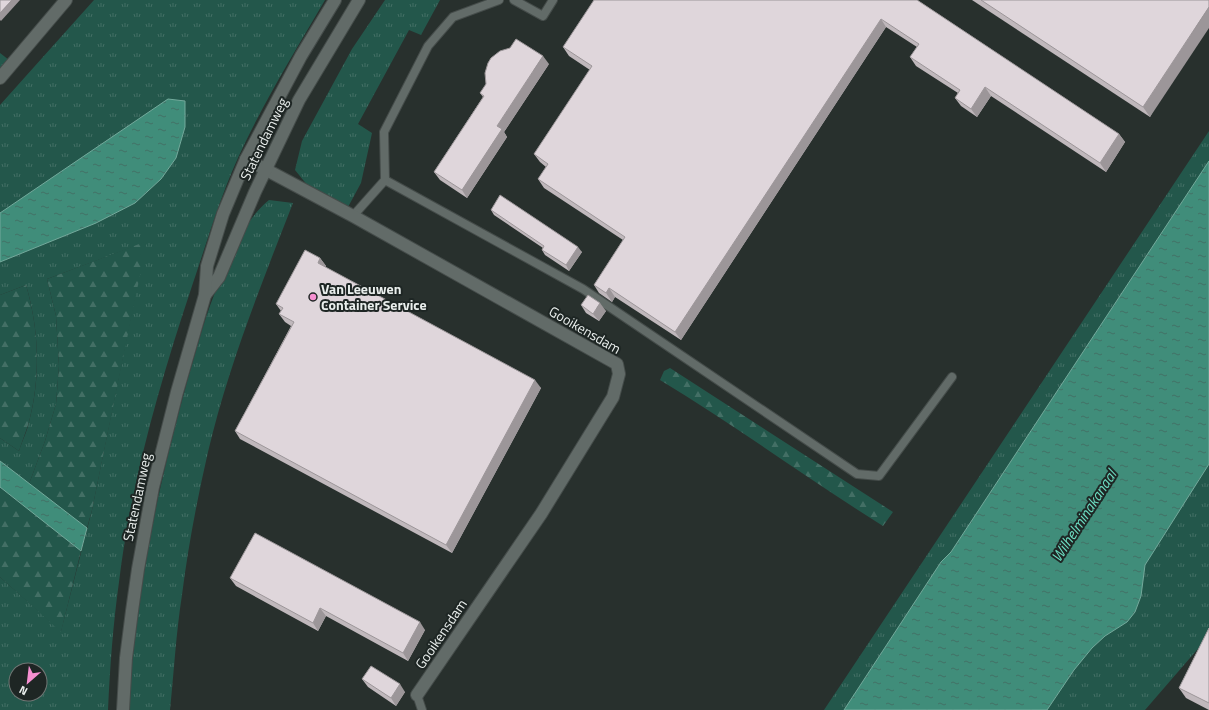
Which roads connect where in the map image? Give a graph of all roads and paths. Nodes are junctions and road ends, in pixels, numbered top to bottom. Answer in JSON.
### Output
{"nodes":[{"id":1,"x":66,"y":0,"type":"edge"},
{"id":2,"x":335,"y":0,"type":"edge"},
{"id":3,"x":359,"y":0,"type":"edge"},
{"id":4,"x":499,"y":0,"type":"edge"},
{"id":5,"x":514,"y":0,"type":"edge"},
{"id":6,"x":553,"y":0,"type":"edge"},
{"id":7,"x":0,"y":78,"type":"edge"},
{"id":8,"x":246,"y":159,"type":"junction"},
{"id":9,"x":265,"y":169,"type":"junction"},
{"id":10,"x":385,"y":180,"type":"junction"},
{"id":11,"x":353,"y":216,"type":"junction"},
{"id":12,"x":205,"y":295,"type":"junction"},
{"id":13,"x":952,"y":377,"type":"dead end"},
{"id":14,"x":417,"y":695,"type":"joint"},
{"id":15,"x":123,"y":710,"type":"edge"},
{"id":16,"x":422,"y":710,"type":"edge"}],
"edges":[{"from":1,"to":7,"type":"main road"},
{"from":2,"to":8,"type":"main road","name":"Statendamweg"},
{"from":3,"to":9,"type":"main road","name":"Statendamweg"},
{"from":4,"to":10,"type":"lane"},
{"from":5,"to":6,"type":"lane"},
{"from":8,"to":9,"type":"main road","name":"Gooikensdam"},
{"from":8,"to":12,"type":"main road","name":"Statendamweg"},
{"from":9,"to":11,"type":"main road","name":"Gooikensdam"},
{"from":9,"to":12,"type":"main road","name":"Statendamweg"},
{"from":10,"to":11,"type":"lane"},
{"from":10,"to":13,"type":"lane"},
{"from":11,"to":14,"type":"main road","name":"Gooikensdam"},
{"from":12,"to":15,"type":"main road","name":"Statendamweg"},
{"from":14,"to":16,"type":"lane","name":"Gooikensdam"}]}
